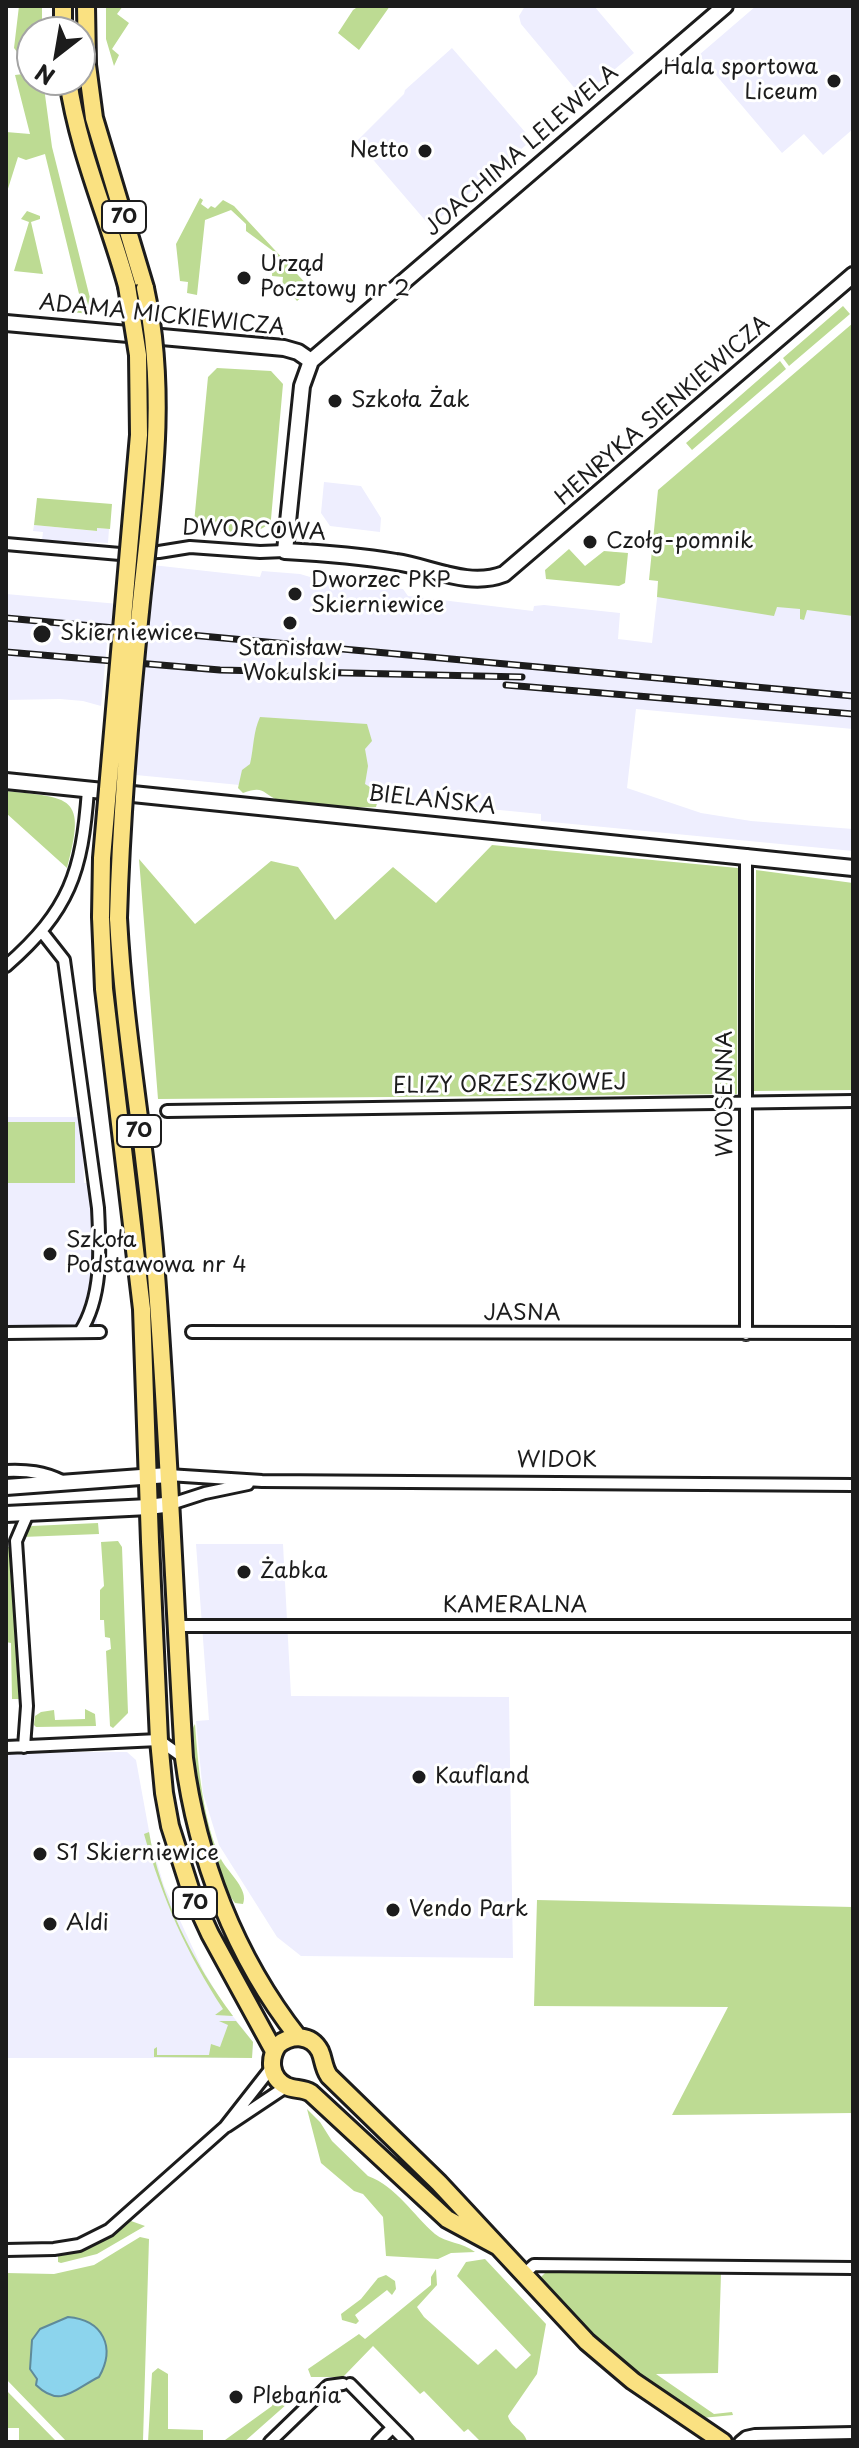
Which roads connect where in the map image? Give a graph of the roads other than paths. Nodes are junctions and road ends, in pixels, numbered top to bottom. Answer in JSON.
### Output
{"nodes":[{"id":1,"x":86,"y":6,"type":"edge"},
{"id":2,"x":725,"y":6,"type":"edge"},
{"id":3,"x":72,"y":96,"type":"edge"},
{"id":4,"x":853,"y":275,"type":"edge"},
{"id":5,"x":6,"y":323,"type":"edge"},
{"id":6,"x":311,"y":361,"type":"junction"},
{"id":7,"x":6,"y":544,"type":"edge"},
{"id":8,"x":285,"y":551,"type":"junction"},
{"id":9,"x":498,"y":576,"type":"joint"},
{"id":10,"x":6,"y":781,"type":"edge"},
{"id":11,"x":88,"y":790,"type":"junction"},
{"id":12,"x":746,"y":855,"type":"junction"},
{"id":13,"x":853,"y":868,"type":"edge"},
{"id":14,"x":110,"y":917,"type":"junction"},
{"id":15,"x":42,"y":932,"type":"junction"},
{"id":16,"x":6,"y":966,"type":"edge"},
{"id":17,"x":744,"y":1100,"type":"junction"},
{"id":18,"x":853,"y":1101,"type":"edge"},
{"id":19,"x":167,"y":1111,"type":"dead end"},
{"id":20,"x":80,"y":1332,"type":"junction"},
{"id":21,"x":100,"y":1332,"type":"dead end"},
{"id":22,"x":192,"y":1332,"type":"dead end"},
{"id":23,"x":6,"y":1333,"type":"edge"},
{"id":24,"x":853,"y":1333,"type":"edge"},
{"id":25,"x":746,"y":1334,"type":"junction"},
{"id":26,"x":6,"y":1471,"type":"edge"},
{"id":27,"x":168,"y":1475,"type":"junction"},
{"id":28,"x":149,"y":1477,"type":"junction"},
{"id":29,"x":262,"y":1481,"type":"junction"},
{"id":30,"x":68,"y":1484,"type":"junction"},
{"id":31,"x":853,"y":1485,"type":"edge"},
{"id":32,"x":6,"y":1487,"type":"edge"},
{"id":33,"x":171,"y":1504,"type":"junction"},
{"id":34,"x":149,"y":1507,"type":"junction"},
{"id":35,"x":28,"y":1513,"type":"junction"},
{"id":36,"x":6,"y":1514,"type":"edge"},
{"id":37,"x":177,"y":1626,"type":"junction"},
{"id":38,"x":853,"y":1626,"type":"edge"},
{"id":39,"x":159,"y":1740,"type":"junction"},
{"id":40,"x":6,"y":1747,"type":"edge"},
{"id":41,"x":24,"y":1747,"type":"junction"},
{"id":42,"x":184,"y":1758,"type":"junction"},
{"id":43,"x":298,"y":2037,"type":"junction"},
{"id":44,"x":273,"y":2059,"type":"junction"},
{"id":45,"x":323,"y":2066,"type":"junction"},
{"id":46,"x":294,"y":2087,"type":"junction"},
{"id":47,"x":225,"y":2127,"type":"junction"},
{"id":48,"x":497,"y":2246,"type":"junction"},
{"id":49,"x":6,"y":2250,"type":"edge"},
{"id":50,"x":853,"y":2268,"type":"edge"},
{"id":51,"x":525,"y":2273,"type":"junction"},
{"id":52,"x":392,"y":2428,"type":"junction"},
{"id":53,"x":853,"y":2433,"type":"edge"},
{"id":54,"x":270,"y":2442,"type":"edge"},
{"id":55,"x":378,"y":2442,"type":"edge"},
{"id":56,"x":407,"y":2442,"type":"edge"},
{"id":57,"x":723,"y":2442,"type":"edge"},
{"id":58,"x":740,"y":2442,"type":"edge"}],
"edges":[{"from":1,"to":14,"type":"main road","number":"70","bridge":true},
{"from":2,"to":6,"type":"street","name":"JOACHIMA LELEWELA"},
{"from":3,"to":14,"type":"main road","number":"70","bridge":true},
{"from":4,"to":9,"type":"street","name":"HENRYKA SIENKIEWICZA"},
{"from":5,"to":6,"type":"street","name":"ADAMA MICKIEWICZA"},
{"from":6,"to":8,"type":"street"},
{"from":7,"to":8,"type":"street","name":"DWORCOWA"},
{"from":8,"to":9,"type":"street","name":"DWORCOWA"},
{"from":10,"to":11,"type":"street","name":"BIELAŃSKA"},
{"from":11,"to":12,"type":"street","name":"BIELAŃSKA"},
{"from":11,"to":15,"type":"street"},
{"from":12,"to":13,"type":"street","name":"BIELAŃSKA"},
{"from":12,"to":17,"type":"street","name":"WIOSENNA"},
{"from":14,"to":27,"type":"main road","number":"70"},
{"from":14,"to":28,"type":"main road","number":"70"},
{"from":15,"to":16,"type":"street"},
{"from":15,"to":20,"type":"street"},
{"from":17,"to":18,"type":"street","name":"ELIZY ORZESZKOWEJ"},
{"from":17,"to":19,"type":"street","name":"ELIZY ORZESZKOWEJ"},
{"from":17,"to":25,"type":"street","name":"WIOSENNA"},
{"from":20,"to":21,"type":"street"},
{"from":20,"to":23,"type":"street"},
{"from":22,"to":25,"type":"street","name":"JASNA"},
{"from":24,"to":25,"type":"street","name":"JASNA"},
{"from":26,"to":30,"type":"street","name":"WIDOK"},
{"from":27,"to":28,"type":"street","name":"WIDOK"},
{"from":27,"to":29,"type":"street","name":"WIDOK"},
{"from":27,"to":33,"type":"main road","number":"70"},
{"from":28,"to":30,"type":"street","name":"WIDOK"},
{"from":28,"to":34,"type":"main road","number":"70"},
{"from":29,"to":31,"type":"street","name":"WIDOK"},
{"from":29,"to":33,"type":"street","name":"WIDOK"},
{"from":30,"to":32,"type":"street","name":"WIDOK"},
{"from":33,"to":34,"type":"street","name":"WIDOK"},
{"from":33,"to":37,"type":"main road","number":"70"},
{"from":34,"to":35,"type":"street","name":"WIDOK"},
{"from":34,"to":39,"type":"main road","number":"70"},
{"from":35,"to":36,"type":"street","name":"WIDOK"},
{"from":35,"to":41,"type":"street"},
{"from":37,"to":38,"type":"street","name":"KAMERALNA"},
{"from":37,"to":42,"type":"main road","number":"70"},
{"from":39,"to":41,"type":"street"},
{"from":39,"to":42,"type":"street"},
{"from":39,"to":44,"type":"main road","number":"70"},
{"from":40,"to":41,"type":"street"},
{"from":42,"to":43,"type":"main road","number":"70"},
{"from":43,"to":44,"type":"main road"},
{"from":43,"to":45,"type":"main road"},
{"from":44,"to":46,"type":"main road"},
{"from":44,"to":47,"type":"street"},
{"from":45,"to":46,"type":"main road"},
{"from":45,"to":48,"type":"main road"},
{"from":46,"to":47,"type":"street"},
{"from":46,"to":48,"type":"main road"},
{"from":47,"to":49,"type":"street"},
{"from":48,"to":51,"type":"main road"},
{"from":50,"to":51,"type":"street"},
{"from":51,"to":57,"type":"main road"},
{"from":52,"to":54,"type":"street"},
{"from":52,"to":55,"type":"street"},
{"from":52,"to":56,"type":"street"},
{"from":53,"to":58,"type":"street"}]}
